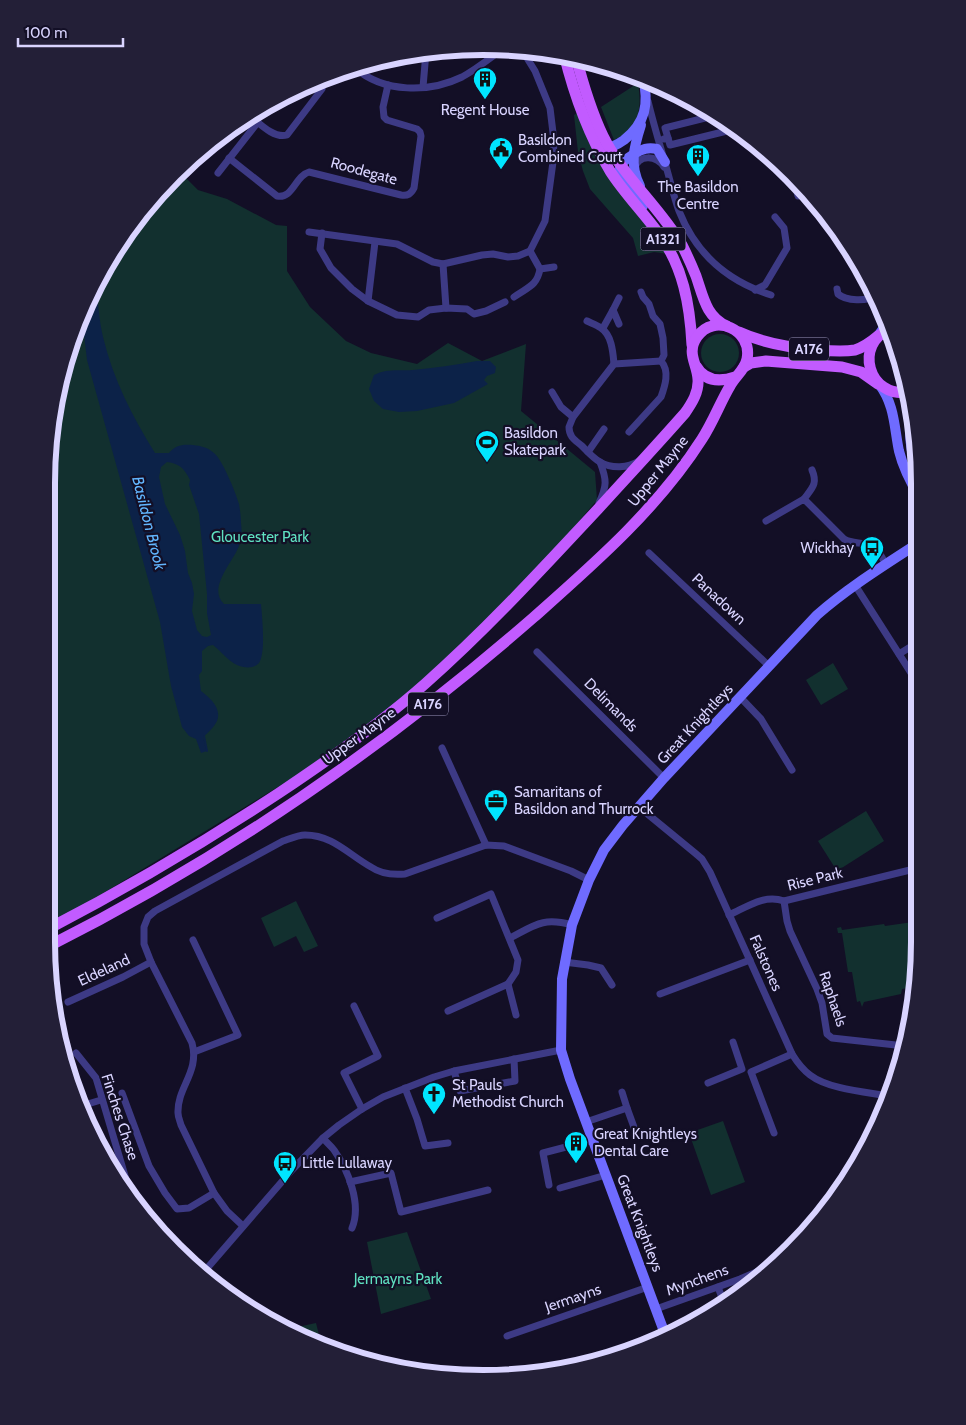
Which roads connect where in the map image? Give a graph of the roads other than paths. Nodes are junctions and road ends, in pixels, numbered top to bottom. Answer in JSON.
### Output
{"nodes":[{"id":1,"x":493,"y":55,"type":"edge"},
{"id":2,"x":527,"y":58,"type":"edge"},
{"id":3,"x":425,"y":59,"type":"edge"},
{"id":4,"x":567,"y":63,"type":"edge"},
{"id":5,"x":579,"y":66,"type":"edge"},
{"id":6,"x":362,"y":73,"type":"edge"},
{"id":7,"x":388,"y":84,"type":"junction"},
{"id":8,"x":321,"y":87,"type":"edge"},
{"id":9,"x":423,"y":87,"type":"junction"},
{"id":10,"x":645,"y":88,"type":"joint"},
{"id":11,"x":644,"y":112,"type":"junction"},
{"id":12,"x":706,"y":118,"type":"edge"},
{"id":13,"x":258,"y":122,"type":"joint"},
{"id":14,"x":727,"y":131,"type":"edge"},
{"id":15,"x":668,"y":138,"type":"junction"},
{"id":16,"x":658,"y":140,"type":"junction"},
{"id":17,"x":595,"y":143,"type":"junction"},
{"id":18,"x":610,"y":148,"type":"junction"},
{"id":19,"x":633,"y":154,"type":"junction"},
{"id":20,"x":229,"y":158,"type":"junction"},
{"id":21,"x":665,"y":162,"type":"junction"},
{"id":22,"x":621,"y":165,"type":"junction"},
{"id":23,"x":634,"y":169,"type":"junction"},
{"id":24,"x":218,"y":173,"type":"dead end"},
{"id":25,"x":670,"y":181,"type":"junction"},
{"id":26,"x":797,"y":192,"type":"edge"},
{"id":27,"x":646,"y":196,"type":"junction"},
{"id":28,"x":798,"y":196,"type":"dead end"},
{"id":29,"x":775,"y":217,"type":"dead end"},
{"id":30,"x":309,"y":232,"type":"dead end"},
{"id":31,"x":322,"y":233,"type":"junction"},
{"id":32,"x":660,"y":235,"type":"junction"},
{"id":33,"x":375,"y":242,"type":"junction"},
{"id":34,"x":530,"y":251,"type":"junction"},
{"id":35,"x":443,"y":264,"type":"junction"},
{"id":36,"x":554,"y":267,"type":"dead end"},
{"id":37,"x":540,"y":268,"type":"junction"},
{"id":38,"x":837,"y":289,"type":"dead end"},
{"id":39,"x":755,"y":290,"type":"junction"},
{"id":40,"x":641,"y":292,"type":"dead end"},
{"id":41,"x":770,"y":295,"type":"dead end"},
{"id":42,"x":514,"y":296,"type":"dead end"},
{"id":43,"x":619,"y":298,"type":"dead end"},
{"id":44,"x":869,"y":299,"type":"edge"},
{"id":45,"x":368,"y":301,"type":"junction"},
{"id":46,"x":505,"y":302,"type":"dead end"},
{"id":47,"x":446,"y":308,"type":"junction"},
{"id":48,"x":613,"y":310,"type":"junction"},
{"id":49,"x":587,"y":321,"type":"dead end"},
{"id":50,"x":619,"y":324,"type":"dead end"},
{"id":51,"x":603,"y":328,"type":"junction"},
{"id":52,"x":734,"y":329,"type":"junction"},
{"id":53,"x":882,"y":330,"type":"edge"},
{"id":54,"x":883,"y":333,"type":"edge"},
{"id":55,"x":878,"y":336,"type":"junction"},
{"id":56,"x":692,"y":352,"type":"junction"},
{"id":57,"x":661,"y":362,"type":"junction"},
{"id":58,"x":614,"y":364,"type":"junction"},
{"id":59,"x":694,"y":364,"type":"junction"},
{"id":60,"x":744,"y":367,"type":"junction"},
{"id":61,"x":735,"y":377,"type":"junction"},
{"id":62,"x":878,"y":384,"type":"junction"},
{"id":63,"x":552,"y":392,"type":"dead end"},
{"id":64,"x":901,"y":393,"type":"edge"},
{"id":65,"x":573,"y":417,"type":"junction"},
{"id":66,"x":604,"y":429,"type":"dead end"},
{"id":67,"x":630,"y":432,"type":"dead end"},
{"id":68,"x":588,"y":452,"type":"junction"},
{"id":69,"x":645,"y":456,"type":"junction"},
{"id":70,"x":600,"y":462,"type":"junction"},
{"id":71,"x":812,"y":470,"type":"dead end"},
{"id":72,"x":911,"y":482,"type":"edge"},
{"id":73,"x":804,"y":499,"type":"junction"},
{"id":74,"x":766,"y":521,"type":"dead end"},
{"id":75,"x":586,"y":522,"type":"junction"},
{"id":76,"x":911,"y":548,"type":"edge"},
{"id":77,"x":649,"y":553,"type":"dead end"},
{"id":78,"x":886,"y":564,"type":"junction"},
{"id":79,"x":855,"y":585,"type":"junction"},
{"id":80,"x":911,"y":647,"type":"edge"},
{"id":81,"x":537,"y":652,"type":"dead end"},
{"id":82,"x":899,"y":654,"type":"junction"},
{"id":83,"x":769,"y":666,"type":"junction"},
{"id":84,"x":911,"y":673,"type":"edge"},
{"id":85,"x":741,"y":698,"type":"junction"},
{"id":86,"x":442,"y":748,"type":"dead end"},
{"id":87,"x":792,"y":770,"type":"dead end"},
{"id":88,"x":664,"y":778,"type":"junction"},
{"id":89,"x":639,"y":807,"type":"junction"},
{"id":90,"x":486,"y":846,"type":"junction"},
{"id":91,"x":910,"y":870,"type":"dead end"},
{"id":92,"x":589,"y":880,"type":"junction"},
{"id":93,"x":784,"y":901,"type":"junction"},
{"id":94,"x":729,"y":915,"type":"junction"},
{"id":95,"x":438,"y":918,"type":"dead end"},
{"id":96,"x":55,"y":925,"type":"edge"},
{"id":97,"x":572,"y":925,"type":"junction"},
{"id":98,"x":510,"y":938,"type":"junction"},
{"id":99,"x":194,"y":940,"type":"dead end"},
{"id":100,"x":55,"y":943,"type":"edge"},
{"id":101,"x":750,"y":960,"type":"junction"},
{"id":102,"x":151,"y":962,"type":"junction"},
{"id":103,"x":564,"y":962,"type":"junction"},
{"id":104,"x":508,"y":984,"type":"junction"},
{"id":105,"x":612,"y":985,"type":"dead end"},
{"id":106,"x":660,"y":994,"type":"dead end"},
{"id":107,"x":68,"y":1002,"type":"dead end"},
{"id":108,"x":354,"y":1006,"type":"dead end"},
{"id":109,"x":448,"y":1011,"type":"dead end"},
{"id":110,"x":516,"y":1015,"type":"dead end"},
{"id":111,"x":733,"y":1042,"type":"dead end"},
{"id":112,"x":898,"y":1045,"type":"edge"},
{"id":113,"x":561,"y":1050,"type":"junction"},
{"id":114,"x":194,"y":1052,"type":"junction"},
{"id":115,"x":76,"y":1053,"type":"dead end"},
{"id":116,"x":792,"y":1054,"type":"junction"},
{"id":117,"x":514,"y":1059,"type":"junction"},
{"id":118,"x":742,"y":1069,"type":"junction"},
{"id":119,"x":454,"y":1071,"type":"junction"},
{"id":120,"x":752,"y":1072,"type":"junction"},
{"id":121,"x":708,"y":1083,"type":"dead end"},
{"id":122,"x":405,"y":1088,"type":"junction"},
{"id":123,"x":622,"y":1092,"type":"dead end"},
{"id":124,"x":122,"y":1093,"type":"dead end"},
{"id":125,"x":882,"y":1095,"type":"edge"},
{"id":126,"x":101,"y":1100,"type":"junction"},
{"id":127,"x":87,"y":1104,"type":"edge"},
{"id":128,"x":627,"y":1108,"type":"junction"},
{"id":129,"x":362,"y":1109,"type":"junction"},
{"id":130,"x":586,"y":1122,"type":"junction"},
{"id":131,"x":635,"y":1130,"type":"dead end"},
{"id":132,"x":774,"y":1133,"type":"dead end"},
{"id":133,"x":323,"y":1138,"type":"junction"},
{"id":134,"x":593,"y":1140,"type":"junction"},
{"id":135,"x":448,"y":1142,"type":"dead end"},
{"id":136,"x":606,"y":1175,"type":"junction"},
{"id":137,"x":125,"y":1177,"type":"edge"},
{"id":138,"x":350,"y":1182,"type":"junction"},
{"id":139,"x":549,"y":1185,"type":"dead end"},
{"id":140,"x":560,"y":1188,"type":"dead end"},
{"id":141,"x":488,"y":1190,"type":"dead end"},
{"id":142,"x":214,"y":1193,"type":"junction"},
{"id":143,"x":243,"y":1226,"type":"junction"},
{"id":144,"x":352,"y":1228,"type":"dead end"},
{"id":145,"x":207,"y":1269,"type":"edge"},
{"id":146,"x":757,"y":1271,"type":"edge"},
{"id":147,"x":648,"y":1287,"type":"junction"},
{"id":148,"x":718,"y":1287,"type":"junction"},
{"id":149,"x":722,"y":1297,"type":"edge"},
{"id":150,"x":656,"y":1309,"type":"junction"},
{"id":151,"x":663,"y":1330,"type":"edge"},
{"id":152,"x":507,"y":1336,"type":"dead end"}],
"edges":[{"from":1,"to":9,"type":"street"},
{"from":2,"to":34,"type":"street"},
{"from":3,"to":9,"type":"street"},
{"from":4,"to":17,"type":"main road","number":"A1321"},
{"from":5,"to":18,"type":"main road","number":"A1321"},
{"from":6,"to":7,"type":"street"},
{"from":7,"to":9,"type":"street"},
{"from":7,"to":20,"type":"street","name":"Roodegate"},
{"from":8,"to":13,"type":"street"},
{"from":10,"to":11,"type":"street"},
{"from":10,"to":16,"type":"street"},
{"from":11,"to":18,"type":"street"},
{"from":11,"to":19,"type":"street"},
{"from":12,"to":15,"type":"street"},
{"from":13,"to":20,"type":"street"},
{"from":14,"to":15,"type":"street"},
{"from":15,"to":16,"type":"street"},
{"from":16,"to":21,"type":"street"},
{"from":17,"to":18,"type":"street"},
{"from":17,"to":32,"type":"main road","number":"A1321"},
{"from":18,"to":22,"type":"main road","number":"A1321"},
{"from":19,"to":21,"type":"street"},
{"from":19,"to":22,"type":"street"},
{"from":19,"to":23,"type":"street"},
{"from":20,"to":24,"type":"street"},
{"from":21,"to":25,"type":"street"},
{"from":22,"to":27,"type":"main road","number":"A1321"},
{"from":22,"to":32,"type":"street"},
{"from":23,"to":25,"type":"street"},
{"from":23,"to":27,"type":"street"},
{"from":25,"to":39,"type":"street"},
{"from":26,"to":28,"type":"street"},
{"from":27,"to":52,"type":"main road","number":"A1321"},
{"from":29,"to":39,"type":"street"},
{"from":30,"to":31,"type":"street"},
{"from":31,"to":33,"type":"street"},
{"from":31,"to":45,"type":"street"},
{"from":32,"to":56,"type":"main road","number":"A1321"},
{"from":33,"to":35,"type":"street"},
{"from":33,"to":45,"type":"street"},
{"from":34,"to":35,"type":"street"},
{"from":34,"to":37,"type":"street"},
{"from":35,"to":47,"type":"street"},
{"from":36,"to":37,"type":"street"},
{"from":37,"to":42,"type":"street"},
{"from":38,"to":44,"type":"street"},
{"from":39,"to":41,"type":"street"},
{"from":40,"to":57,"type":"street"},
{"from":43,"to":48,"type":"street"},
{"from":45,"to":47,"type":"street"},
{"from":46,"to":47,"type":"street"},
{"from":48,"to":50,"type":"street"},
{"from":48,"to":51,"type":"street"},
{"from":49,"to":51,"type":"street"},
{"from":51,"to":58,"type":"street"},
{"from":52,"to":55,"type":"main road","number":"A176"},
{"from":52,"to":56,"type":"main road","number":"A176"},
{"from":52,"to":60,"type":"main road"},
{"from":53,"to":55,"type":"street"},
{"from":54,"to":55,"type":"main road","number":"A176"},
{"from":55,"to":62,"type":"main road"},
{"from":56,"to":59,"type":"main road","name":"Upper Mayne","number":"A176"},
{"from":57,"to":58,"type":"street"},
{"from":57,"to":67,"type":"street"},
{"from":58,"to":65,"type":"street"},
{"from":59,"to":61,"type":"main road"},
{"from":59,"to":69,"type":"main road","name":"Upper Mayne","number":"A176"},
{"from":60,"to":61,"type":"main road","name":"Upper Mayne","number":"A176"},
{"from":60,"to":62,"type":"main road","number":"A176"},
{"from":61,"to":100,"type":"main road","name":"Upper Mayne","number":"A176"},
{"from":62,"to":64,"type":"main road","number":"A176"},
{"from":62,"to":72,"type":"street"},
{"from":63,"to":65,"type":"street"},
{"from":65,"to":68,"type":"street"},
{"from":66,"to":68,"type":"street"},
{"from":68,"to":70,"type":"street"},
{"from":69,"to":70,"type":"street"},
{"from":69,"to":75,"type":"main road","name":"Upper Mayne","number":"A176"},
{"from":70,"to":75,"type":"street"},
{"from":71,"to":73,"type":"street"},
{"from":73,"to":74,"type":"street"},
{"from":73,"to":78,"type":"street"},
{"from":75,"to":96,"type":"main road","name":"Upper Mayne","number":"A176"},
{"from":76,"to":78,"type":"street","name":"Great Knightleys"},
{"from":77,"to":83,"type":"street","name":"Panadown"},
{"from":78,"to":79,"type":"street","name":"Great Knightleys"},
{"from":79,"to":82,"type":"street"},
{"from":79,"to":83,"type":"street","name":"Great Knightleys"},
{"from":80,"to":82,"type":"street"},
{"from":81,"to":88,"type":"street","name":"Delimands"},
{"from":82,"to":84,"type":"street"},
{"from":83,"to":85,"type":"street","name":"Great Knightleys"},
{"from":85,"to":87,"type":"street"},
{"from":85,"to":88,"type":"street","name":"Great Knightleys"},
{"from":86,"to":90,"type":"street"},
{"from":88,"to":89,"type":"street","name":"Great Knightleys"},
{"from":89,"to":92,"type":"street","name":"Great Knightleys"},
{"from":89,"to":94,"type":"street","name":"Falstones"},
{"from":90,"to":92,"type":"street"},
{"from":90,"to":102,"type":"street"},
{"from":91,"to":93,"type":"street","name":"Rise Park"},
{"from":92,"to":97,"type":"street","name":"Great Knightleys"},
{"from":93,"to":94,"type":"street","name":"Rise Park"},
{"from":93,"to":112,"type":"street","name":"Raphaels"},
{"from":94,"to":101,"type":"street","name":"Falstones"},
{"from":95,"to":98,"type":"street"},
{"from":97,"to":98,"type":"street"},
{"from":97,"to":103,"type":"street","name":"Great Knightleys"},
{"from":98,"to":104,"type":"street"},
{"from":99,"to":114,"type":"street"},
{"from":101,"to":106,"type":"street"},
{"from":101,"to":116,"type":"street","name":"Falstones"},
{"from":102,"to":107,"type":"street","name":"Eldeland"},
{"from":102,"to":114,"type":"street"},
{"from":103,"to":105,"type":"street"},
{"from":103,"to":113,"type":"street","name":"Great Knightleys"},
{"from":104,"to":109,"type":"street"},
{"from":104,"to":110,"type":"street"},
{"from":108,"to":129,"type":"street"},
{"from":111,"to":118,"type":"street"},
{"from":113,"to":117,"type":"street"},
{"from":113,"to":130,"type":"street","name":"Great Knightleys"},
{"from":114,"to":142,"type":"street"},
{"from":115,"to":126,"type":"street","name":"Finches Chase"},
{"from":116,"to":120,"type":"street"},
{"from":116,"to":125,"type":"street","name":"Falstones"},
{"from":117,"to":119,"type":"street"},
{"from":117,"to":119,"type":"street"},
{"from":118,"to":120,"type":"street"},
{"from":118,"to":121,"type":"street"},
{"from":119,"to":122,"type":"street"},
{"from":120,"to":132,"type":"street"},
{"from":122,"to":129,"type":"street"},
{"from":122,"to":135,"type":"street"},
{"from":123,"to":128,"type":"street"},
{"from":124,"to":142,"type":"street"},
{"from":126,"to":127,"type":"street"},
{"from":126,"to":137,"type":"street","name":"Finches Chase"},
{"from":128,"to":130,"type":"street"},
{"from":128,"to":131,"type":"street"},
{"from":129,"to":133,"type":"street"},
{"from":130,"to":134,"type":"street","name":"Great Knightleys"},
{"from":133,"to":138,"type":"street"},
{"from":133,"to":143,"type":"street"},
{"from":134,"to":136,"type":"street","name":"Great Knightleys"},
{"from":134,"to":139,"type":"street"},
{"from":136,"to":140,"type":"street"},
{"from":136,"to":147,"type":"street","name":"Great Knightleys"},
{"from":138,"to":141,"type":"street"},
{"from":138,"to":144,"type":"street"},
{"from":142,"to":143,"type":"street"},
{"from":143,"to":145,"type":"street"},
{"from":146,"to":148,"type":"street","name":"Mynchens"},
{"from":147,"to":150,"type":"street","name":"Great Knightleys"},
{"from":147,"to":152,"type":"street","name":"Jermayns"},
{"from":148,"to":149,"type":"street"},
{"from":148,"to":150,"type":"street","name":"Mynchens"},
{"from":150,"to":151,"type":"street","name":"Great Knightleys"}]}
